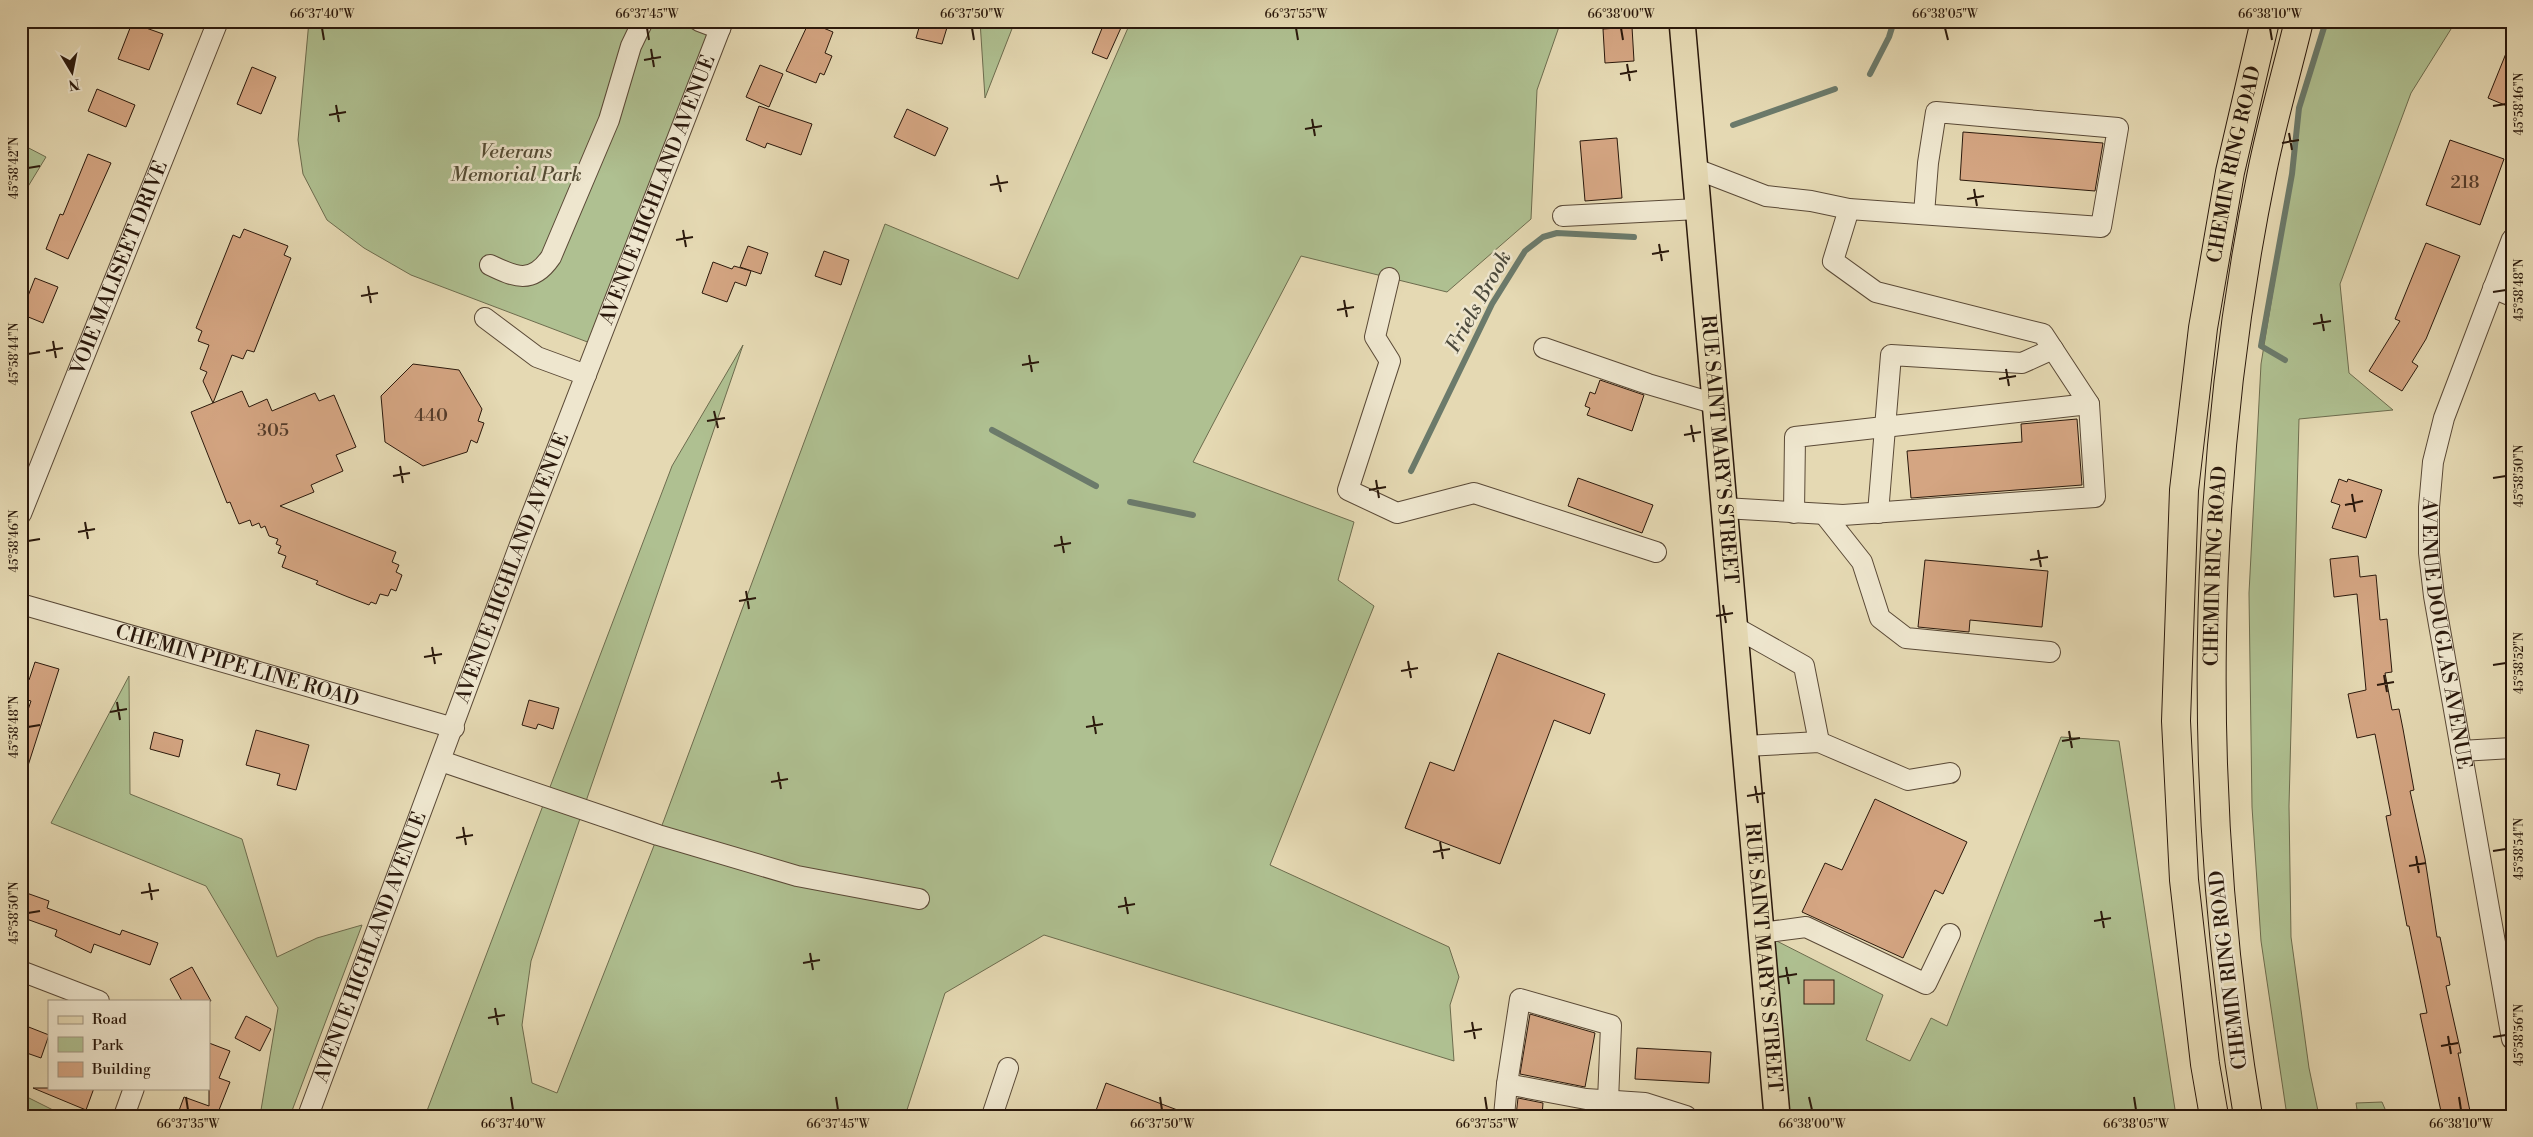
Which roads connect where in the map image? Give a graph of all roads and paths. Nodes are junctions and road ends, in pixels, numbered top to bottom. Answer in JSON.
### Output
{"nodes":[{"id":1,"x":218,"y":21,"type":"edge"},
{"id":2,"x":643,"y":21,"type":"edge"},
{"id":3,"x":700,"y":21,"type":"edge"},
{"id":4,"x":1682,"y":21,"type":"edge"},
{"id":5,"x":2265,"y":21,"type":"edge"},
{"id":6,"x":2299,"y":21,"type":"edge"},
{"id":7,"x":721,"y":25,"type":"edge"},
{"id":8,"x":1696,"y":169,"type":"junction"},
{"id":9,"x":1698,"y":209,"type":"junction"},
{"id":10,"x":1848,"y":209,"type":"junction"},
{"id":11,"x":1924,"y":214,"type":"junction"},
{"id":12,"x":1563,"y":216,"type":"dead end"},
{"id":13,"x":2512,"y":239,"type":"edge"},
{"id":14,"x":490,"y":265,"type":"dead end"},
{"id":15,"x":1389,"y":278,"type":"dead end"},
{"id":16,"x":2493,"y":288,"type":"junction"},
{"id":17,"x":2512,"y":296,"type":"edge"},
{"id":18,"x":485,"y":318,"type":"dead end"},
{"id":19,"x":1544,"y":348,"type":"dead end"},
{"id":20,"x":2053,"y":349,"type":"junction"},
{"id":21,"x":586,"y":375,"type":"junction"},
{"id":22,"x":1716,"y":404,"type":"junction"},
{"id":23,"x":2089,"y":404,"type":"junction"},
{"id":24,"x":1885,"y":428,"type":"junction"},
{"id":25,"x":1724,"y":508,"type":"junction"},
{"id":26,"x":1794,"y":513,"type":"junction"},
{"id":27,"x":1878,"y":513,"type":"junction"},
{"id":28,"x":21,"y":514,"type":"edge"},
{"id":29,"x":1824,"y":514,"type":"junction"},
{"id":30,"x":1656,"y":552,"type":"dead end"},
{"id":31,"x":21,"y":604,"type":"edge"},
{"id":32,"x":1734,"y":626,"type":"junction"},
{"id":33,"x":2050,"y":652,"type":"dead end"},
{"id":34,"x":454,"y":728,"type":"junction"},
{"id":35,"x":1819,"y":742,"type":"junction"},
{"id":36,"x":1746,"y":746,"type":"junction"},
{"id":37,"x":2512,"y":748,"type":"edge"},
{"id":38,"x":2461,"y":751,"type":"junction"},
{"id":39,"x":441,"y":761,"type":"junction"},
{"id":40,"x":1950,"y":773,"type":"dead end"},
{"id":41,"x":919,"y":899,"type":"dead end"},
{"id":42,"x":1761,"y":933,"type":"junction"},
{"id":43,"x":1950,"y":934,"type":"dead end"},
{"id":44,"x":21,"y":971,"type":"edge"},
{"id":45,"x":95,"y":1000,"type":"edge"},
{"id":46,"x":2512,"y":1039,"type":"edge"},
{"id":47,"x":1008,"y":1068,"type":"dead end"},
{"id":48,"x":1507,"y":1084,"type":"junction"},
{"id":49,"x":133,"y":1090,"type":"edge"},
{"id":50,"x":1608,"y":1101,"type":"junction"},
{"id":51,"x":124,"y":1116,"type":"edge"},
{"id":52,"x":308,"y":1116,"type":"edge"},
{"id":53,"x":992,"y":1116,"type":"edge"},
{"id":54,"x":1504,"y":1116,"type":"edge"},
{"id":55,"x":1686,"y":1116,"type":"edge"},
{"id":56,"x":1777,"y":1116,"type":"edge"},
{"id":57,"x":2214,"y":1116,"type":"edge"},
{"id":58,"x":2248,"y":1116,"type":"edge"}],
"edges":[{"from":1,"to":28,"type":"street","name":"VOIE MALISEET DRIVE"},
{"from":2,"to":14,"type":"street"},
{"from":3,"to":7,"type":"street"},
{"from":4,"to":8,"type":"main road","name":"RUE SAINT MARY'S STREET"},
{"from":5,"to":57,"type":"highway","name":"CHEMIN RING ROAD"},
{"from":6,"to":58,"type":"highway","name":"CHEMIN RING ROAD"},
{"from":7,"to":21,"type":"street","name":"AVENUE HIGHLAND AVENUE"},
{"from":8,"to":9,"type":"main road","name":"RUE SAINT MARY'S STREET"},
{"from":8,"to":10,"type":"street"},
{"from":9,"to":12,"type":"street"},
{"from":9,"to":22,"type":"main road","name":"RUE SAINT MARY'S STREET"},
{"from":10,"to":11,"type":"street"},
{"from":10,"to":20,"type":"street"},
{"from":11,"to":11,"type":"street"},
{"from":13,"to":16,"type":"street","name":"AVENUE DOUGLAS AVENUE"},
{"from":15,"to":30,"type":"street"},
{"from":16,"to":17,"type":"street"},
{"from":16,"to":38,"type":"street","name":"AVENUE DOUGLAS AVENUE"},
{"from":18,"to":21,"type":"street"},
{"from":19,"to":22,"type":"street"},
{"from":20,"to":23,"type":"street"},
{"from":20,"to":24,"type":"street"},
{"from":21,"to":34,"type":"street","name":"AVENUE HIGHLAND AVENUE"},
{"from":22,"to":25,"type":"main road","name":"RUE SAINT MARY'S STREET"},
{"from":23,"to":24,"type":"street"},
{"from":23,"to":27,"type":"street"},
{"from":24,"to":26,"type":"street"},
{"from":24,"to":27,"type":"street"},
{"from":25,"to":26,"type":"street"},
{"from":25,"to":32,"type":"main road","name":"RUE SAINT MARY'S STREET"},
{"from":26,"to":29,"type":"street"},
{"from":27,"to":29,"type":"street"},
{"from":29,"to":33,"type":"street"},
{"from":31,"to":34,"type":"street","name":"CHEMIN PIPE LINE ROAD"},
{"from":32,"to":35,"type":"street"},
{"from":32,"to":36,"type":"main road","name":"RUE SAINT MARY'S STREET"},
{"from":34,"to":39,"type":"street","name":"AVENUE HIGHLAND AVENUE"},
{"from":35,"to":36,"type":"street"},
{"from":35,"to":40,"type":"street"},
{"from":36,"to":42,"type":"main road","name":"RUE SAINT MARY'S STREET"},
{"from":37,"to":38,"type":"street"},
{"from":38,"to":46,"type":"street","name":"AVENUE DOUGLAS AVENUE"},
{"from":39,"to":41,"type":"street"},
{"from":39,"to":52,"type":"street","name":"AVENUE HIGHLAND AVENUE"},
{"from":42,"to":43,"type":"street"},
{"from":42,"to":56,"type":"main road","name":"RUE SAINT MARY'S STREET"},
{"from":44,"to":45,"type":"street"},
{"from":47,"to":53,"type":"street"},
{"from":48,"to":50,"type":"street"},
{"from":48,"to":50,"type":"street"},
{"from":48,"to":54,"type":"street"},
{"from":49,"to":51,"type":"street"},
{"from":50,"to":55,"type":"street"}]}
